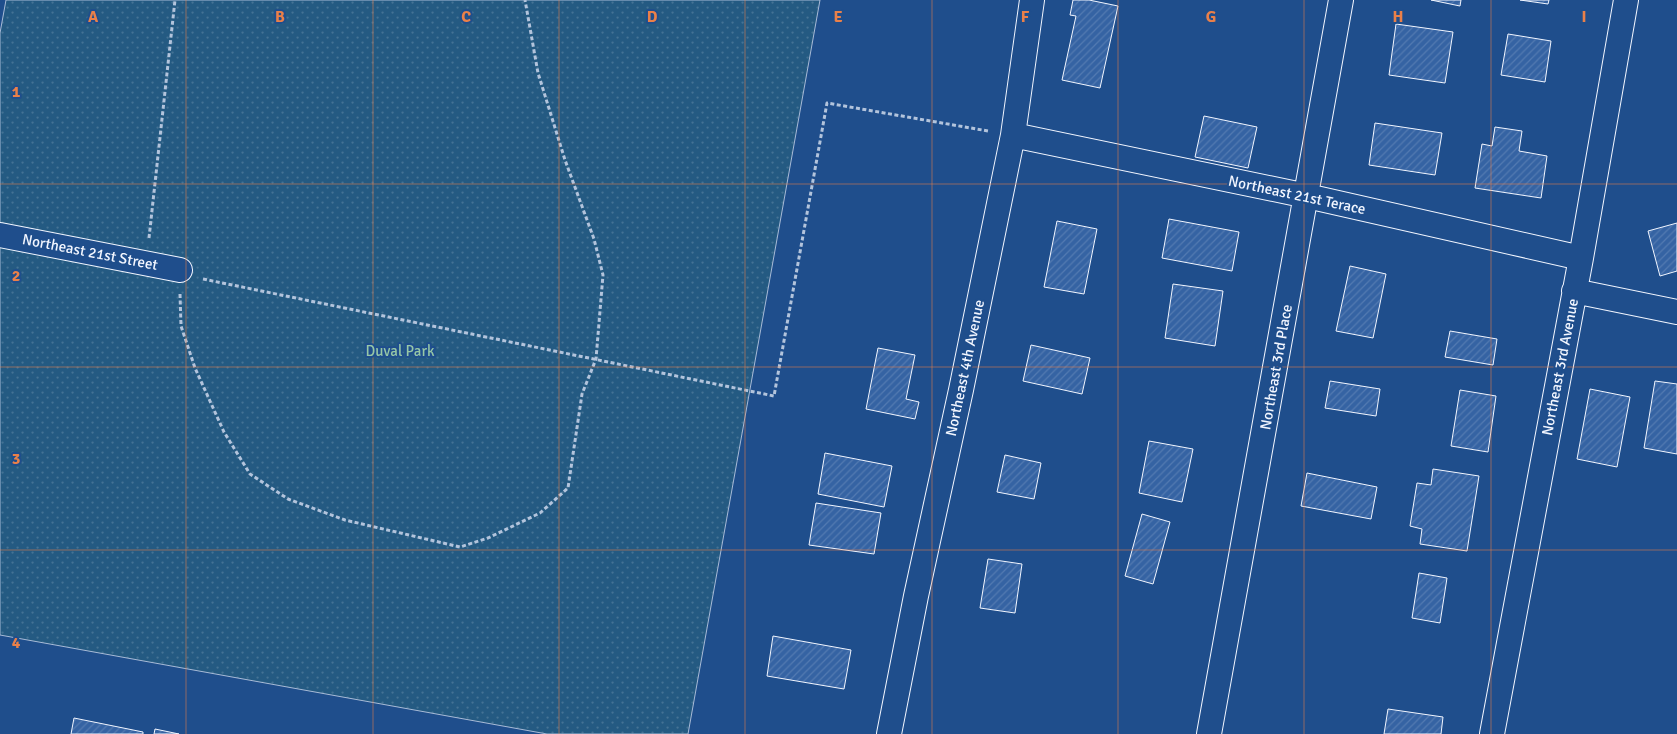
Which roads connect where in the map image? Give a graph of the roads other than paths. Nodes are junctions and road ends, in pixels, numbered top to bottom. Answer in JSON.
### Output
{"nodes":[{"id":1,"x":1032,"y":0,"type":"edge"},
{"id":2,"x":1341,"y":0,"type":"edge"},
{"id":3,"x":1626,"y":0,"type":"edge"},
{"id":4,"x":1013,"y":136,"type":"junction"},
{"id":5,"x":1307,"y":196,"type":"junction"},
{"id":6,"x":0,"y":235,"type":"edge"},
{"id":7,"x":1581,"y":258,"type":"junction"},
{"id":8,"x":180,"y":270,"type":"road end"},
{"id":9,"x":1574,"y":291,"type":"junction"},
{"id":10,"x":1677,"y":312,"type":"edge"},
{"id":11,"x":889,"y":734,"type":"edge"},
{"id":12,"x":1209,"y":734,"type":"edge"},
{"id":13,"x":1492,"y":734,"type":"edge"}],
"edges":[{"from":1,"to":4,"type":"street","name":"Northeast 4th Avenue"},
{"from":2,"to":5,"type":"street","name":"Northeast 3rd Place"},
{"from":3,"to":7,"type":"street","name":"Northeast 3rd Avenue"},
{"from":4,"to":5,"type":"street","name":"Northeast 21st Terace"},
{"from":4,"to":11,"type":"street","name":"Northeast 4th Avenue"},
{"from":5,"to":7,"type":"street","name":"Northeast 21st Terace"},
{"from":5,"to":12,"type":"street","name":"Northeast 3rd Place"},
{"from":6,"to":8,"type":"street","name":"Northeast 21st Street"},
{"from":7,"to":9,"type":"street","name":"Northeast 3rd Avenue"},
{"from":9,"to":10,"type":"street"},
{"from":9,"to":13,"type":"street","name":"Northeast 3rd Avenue"}]}
